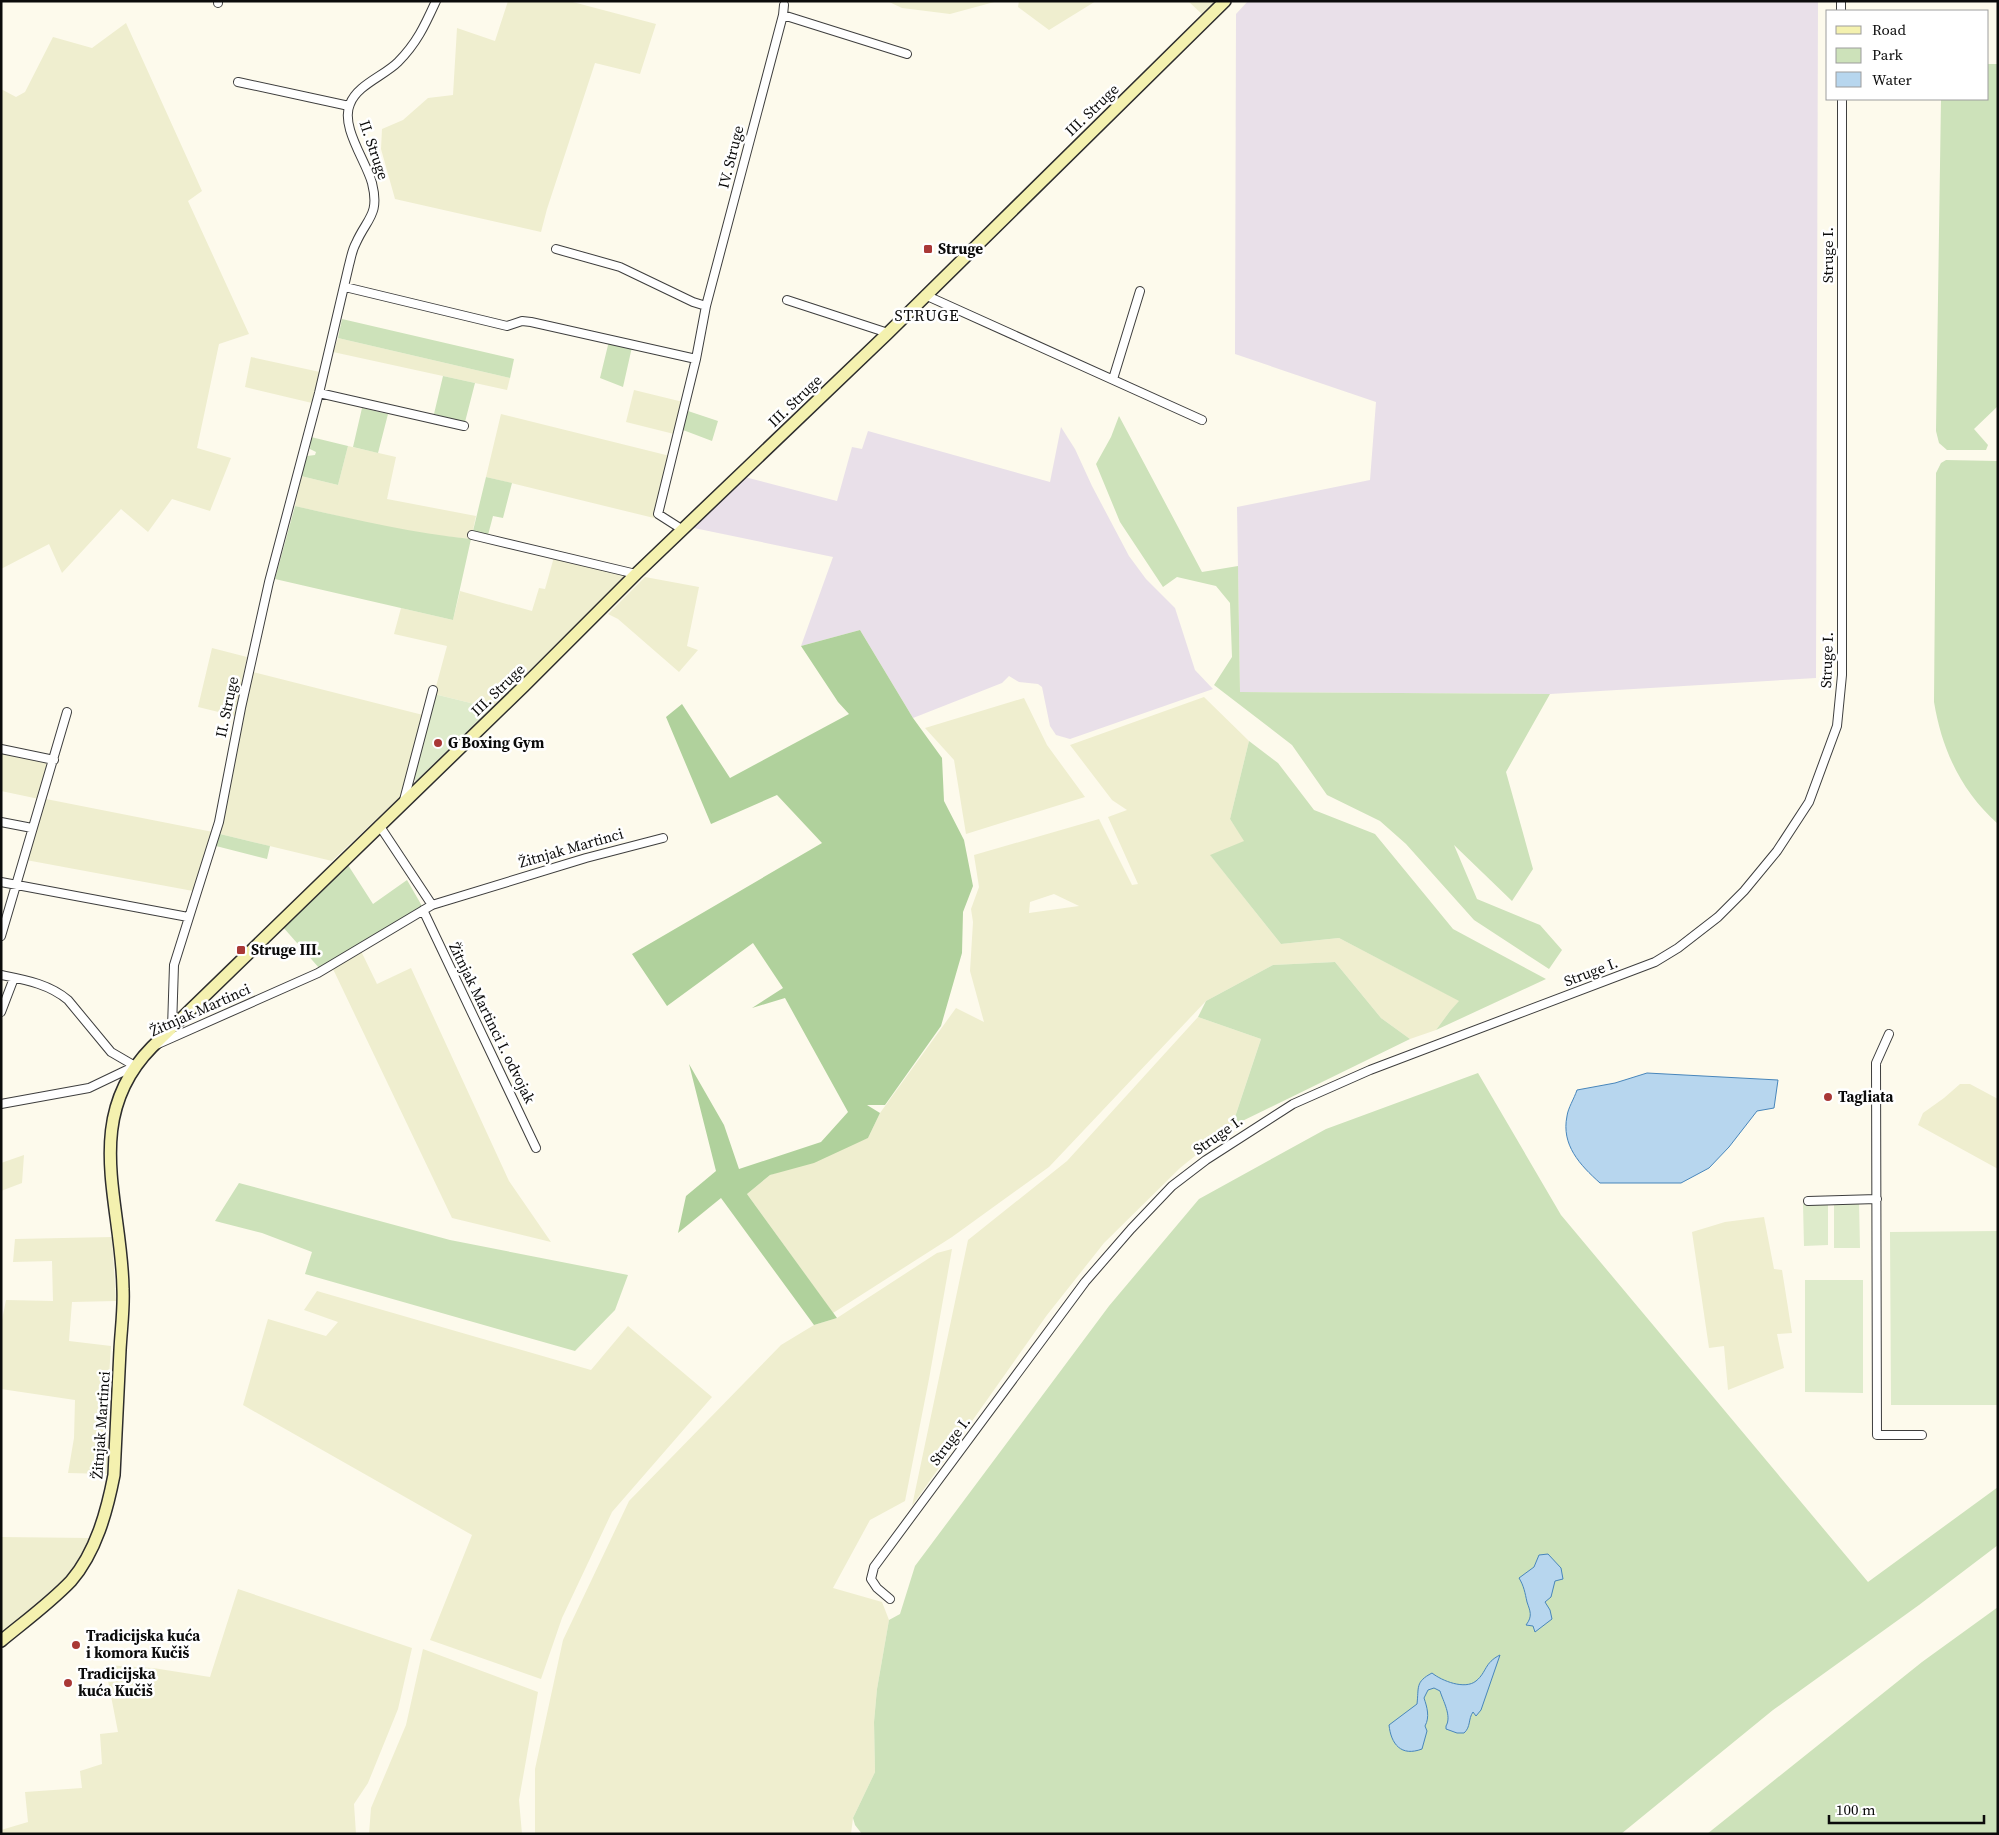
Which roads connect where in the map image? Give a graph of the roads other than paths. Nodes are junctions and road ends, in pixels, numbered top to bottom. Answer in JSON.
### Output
{"nodes":[{"id":1,"x":436,"y":1,"type":"edge"},
{"id":2,"x":1225,"y":1,"type":"edge"},
{"id":3,"x":784,"y":5,"type":"dead end"},
{"id":4,"x":783,"y":15,"type":"junction"},
{"id":5,"x":907,"y":54,"type":"dead end"},
{"id":6,"x":238,"y":82,"type":"dead end"},
{"id":7,"x":1842,"y":100,"type":"edge"},
{"id":8,"x":349,"y":106,"type":"junction"},
{"id":9,"x":556,"y":249,"type":"dead end"},
{"id":10,"x":345,"y":287,"type":"junction"},
{"id":11,"x":1140,"y":291,"type":"dead end"},
{"id":12,"x":926,"y":295,"type":"junction"},
{"id":13,"x":786,"y":300,"type":"dead end"},
{"id":14,"x":706,"y":306,"type":"junction"},
{"id":15,"x":888,"y":333,"type":"junction"},
{"id":16,"x":696,"y":359,"type":"junction"},
{"id":17,"x":1113,"y":379,"type":"junction"},
{"id":18,"x":319,"y":393,"type":"junction"},
{"id":19,"x":1202,"y":420,"type":"dead end"},
{"id":20,"x":464,"y":426,"type":"dead end"},
{"id":21,"x":683,"y":530,"type":"junction"},
{"id":22,"x":472,"y":535,"type":"dead end"},
{"id":23,"x":636,"y":574,"type":"junction"},
{"id":24,"x":433,"y":690,"type":"dead end"},
{"id":25,"x":67,"y":712,"type":"dead end"},
{"id":26,"x":1,"y":749,"type":"edge"},
{"id":27,"x":54,"y":760,"type":"junction"},
{"id":28,"x":404,"y":802,"type":"junction"},
{"id":29,"x":1,"y":822,"type":"edge"},
{"id":30,"x":379,"y":825,"type":"junction"},
{"id":31,"x":32,"y":828,"type":"junction"},
{"id":32,"x":663,"y":838,"type":"dead end"},
{"id":33,"x":1,"y":882,"type":"edge"},
{"id":34,"x":15,"y":884,"type":"junction"},
{"id":35,"x":432,"y":905,"type":"junction"},
{"id":36,"x":423,"y":910,"type":"junction"},
{"id":37,"x":188,"y":918,"type":"junction"},
{"id":38,"x":1,"y":936,"type":"edge"},
{"id":39,"x":1,"y":976,"type":"edge"},
{"id":40,"x":14,"y":978,"type":"junction"},
{"id":41,"x":1,"y":1012,"type":"edge"},
{"id":42,"x":172,"y":1028,"type":"junction"},
{"id":43,"x":1889,"y":1034,"type":"dead end"},
{"id":44,"x":152,"y":1047,"type":"junction"},
{"id":45,"x":135,"y":1066,"type":"junction"},
{"id":46,"x":1,"y":1104,"type":"edge"},
{"id":47,"x":536,"y":1148,"type":"dead end"},
{"id":48,"x":1877,"y":1199,"type":"junction"},
{"id":49,"x":1808,"y":1201,"type":"dead end"},
{"id":50,"x":1922,"y":1435,"type":"dead end"},
{"id":51,"x":890,"y":1599,"type":"dead end"},
{"id":52,"x":1,"y":1641,"type":"edge"}],
"edges":[{"from":1,"to":8,"type":"street","name":"II. Struge"},
{"from":2,"to":12,"type":"street","name":"III. Struge"},
{"from":3,"to":4,"type":"street","name":"IV. Struge"},
{"from":4,"to":5,"type":"street"},
{"from":4,"to":14,"type":"street","name":"IV. Struge"},
{"from":6,"to":8,"type":"street","name":"II. Struge"},
{"from":7,"to":51,"type":"street","name":"Struge I."},
{"from":8,"to":10,"type":"street","name":"II. Struge"},
{"from":9,"to":14,"type":"street"},
{"from":10,"to":16,"type":"street"},
{"from":10,"to":18,"type":"street","name":"II. Struge"},
{"from":11,"to":17,"type":"street"},
{"from":12,"to":15,"type":"street","name":"III. Struge"},
{"from":12,"to":17,"type":"street"},
{"from":13,"to":15,"type":"street"},
{"from":14,"to":16,"type":"street","name":"IV. Struge"},
{"from":15,"to":21,"type":"street","name":"III. Struge"},
{"from":16,"to":21,"type":"street","name":"IV. Struge"},
{"from":17,"to":19,"type":"street"},
{"from":18,"to":20,"type":"street"},
{"from":18,"to":37,"type":"street","name":"II. Struge"},
{"from":21,"to":23,"type":"street","name":"III. Struge"},
{"from":22,"to":23,"type":"street"},
{"from":23,"to":28,"type":"street","name":"III. Struge"},
{"from":24,"to":28,"type":"street"},
{"from":25,"to":27,"type":"street"},
{"from":26,"to":27,"type":"street"},
{"from":27,"to":31,"type":"street"},
{"from":28,"to":30,"type":"street","name":"III. Struge"},
{"from":29,"to":31,"type":"street"},
{"from":30,"to":35,"type":"street"},
{"from":30,"to":42,"type":"street","name":"III. Struge"},
{"from":31,"to":34,"type":"street"},
{"from":32,"to":35,"type":"street","name":"Žitnjak Martinci"},
{"from":33,"to":34,"type":"street"},
{"from":34,"to":37,"type":"street"},
{"from":34,"to":38,"type":"street"},
{"from":35,"to":36,"type":"street","name":"Žitnjak Martinci"},
{"from":36,"to":44,"type":"street","name":"Žitnjak Martinci"},
{"from":36,"to":47,"type":"street","name":"Žitnjak Martinci I. odvojak"},
{"from":37,"to":42,"type":"street","name":"II. Struge"},
{"from":39,"to":40,"type":"street"},
{"from":40,"to":41,"type":"street"},
{"from":40,"to":45,"type":"street"},
{"from":42,"to":44,"type":"street","name":"III. Struge"},
{"from":43,"to":48,"type":"street"},
{"from":44,"to":45,"type":"street","name":"Žitnjak Martinci"},
{"from":45,"to":46,"type":"street"},
{"from":45,"to":52,"type":"street","name":"Žitnjak Martinci"},
{"from":48,"to":49,"type":"street"},
{"from":48,"to":50,"type":"street"}]}
